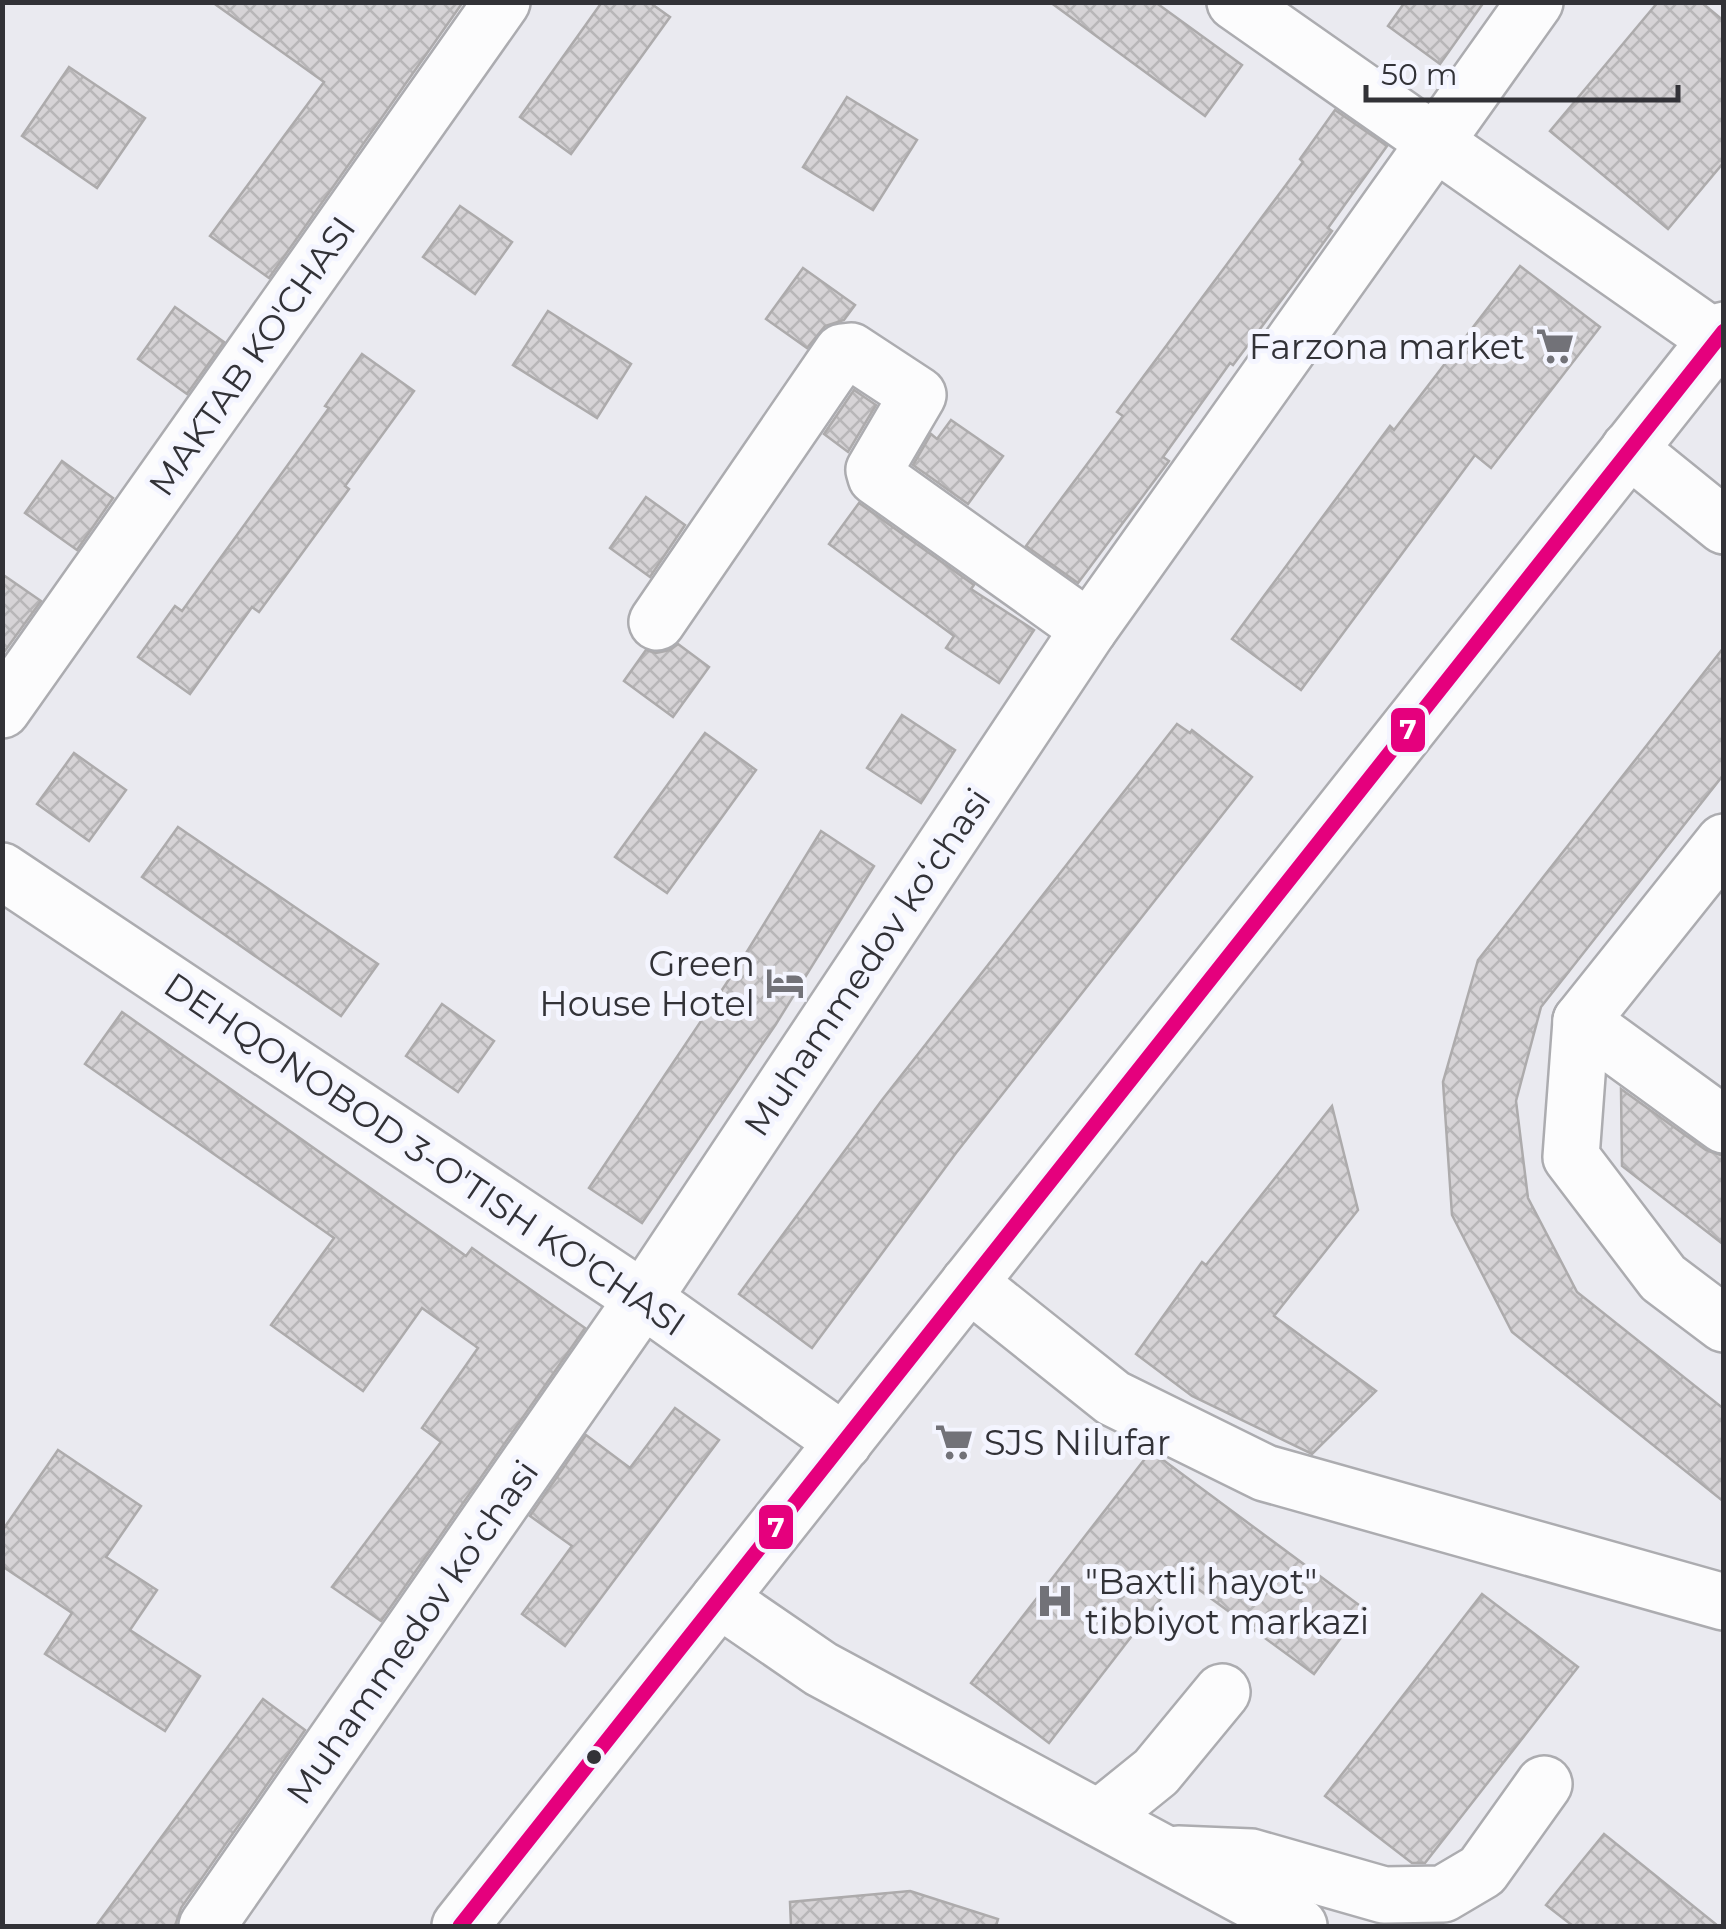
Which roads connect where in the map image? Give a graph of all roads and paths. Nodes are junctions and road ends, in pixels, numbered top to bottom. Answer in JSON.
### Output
{"nodes":[{"id":1,"x":502,"y":2,"type":"edge"},
{"id":2,"x":1235,"y":2,"type":"edge"},
{"id":3,"x":1534,"y":2,"type":"edge"},
{"id":4,"x":1434,"y":140,"type":"junction"},
{"id":5,"x":1720,"y":335,"type":"edge"},
{"id":6,"x":1629,"y":450,"type":"junction"},
{"id":7,"x":1724,"y":526,"type":"edge"},
{"id":8,"x":657,"y":622,"type":"dead end"},
{"id":9,"x":1089,"y":629,"type":"junction"},
{"id":10,"x":2,"y":710,"type":"edge"},
{"id":11,"x":1724,"y":842,"type":"edge"},
{"id":12,"x":2,"y":871,"type":"edge"},
{"id":13,"x":1580,"y":1021,"type":"junction"},
{"id":14,"x":1724,"y":1125,"type":"edge"},
{"id":15,"x":969,"y":1283,"type":"junction"},
{"id":16,"x":643,"y":1299,"type":"junction"},
{"id":17,"x":1724,"y":1324,"type":"edge"},
{"id":18,"x":844,"y":1442,"type":"junction"},
{"id":19,"x":719,"y":1599,"type":"junction"},
{"id":20,"x":1724,"y":1602,"type":"edge"},
{"id":21,"x":1222,"y":1692,"type":"dead end"},
{"id":22,"x":1544,"y":1784,"type":"dead end"},
{"id":23,"x":1099,"y":1818,"type":"junction"},
{"id":24,"x":1165,"y":1854,"type":"junction"},
{"id":25,"x":206,"y":1926,"type":"edge"},
{"id":26,"x":460,"y":1926,"type":"edge"},
{"id":27,"x":1299,"y":1926,"type":"edge"}],
"edges":[{"from":1,"to":10,"type":"street","name":"MAKTAB KO'CHASI"},
{"from":2,"to":4,"type":"street"},
{"from":3,"to":4,"type":"street","name":"Muhammedov koʻchasi"},
{"from":4,"to":5,"type":"street"},
{"from":4,"to":9,"type":"street","name":"Muhammedov koʻchasi"},
{"from":5,"to":6,"type":"street"},
{"from":6,"to":7,"type":"street"},
{"from":6,"to":15,"type":"street"},
{"from":8,"to":9,"type":"street"},
{"from":9,"to":16,"type":"street","name":"Muhammedov koʻchasi"},
{"from":11,"to":13,"type":"street"},
{"from":12,"to":16,"type":"street","name":"DEHQONOBOD 3-O'TISH KO'CHASI"},
{"from":13,"to":14,"type":"street"},
{"from":13,"to":17,"type":"street"},
{"from":15,"to":18,"type":"street"},
{"from":15,"to":20,"type":"street"},
{"from":16,"to":18,"type":"street","name":"DEHQONOBOD 3-O'TISH KO'CHASI"},
{"from":16,"to":25,"type":"street","name":"Muhammedov koʻchasi"},
{"from":18,"to":19,"type":"street"},
{"from":19,"to":23,"type":"street"},
{"from":19,"to":26,"type":"street"},
{"from":21,"to":23,"type":"street"},
{"from":22,"to":24,"type":"street"},
{"from":23,"to":24,"type":"street"},
{"from":24,"to":27,"type":"street"}]}
